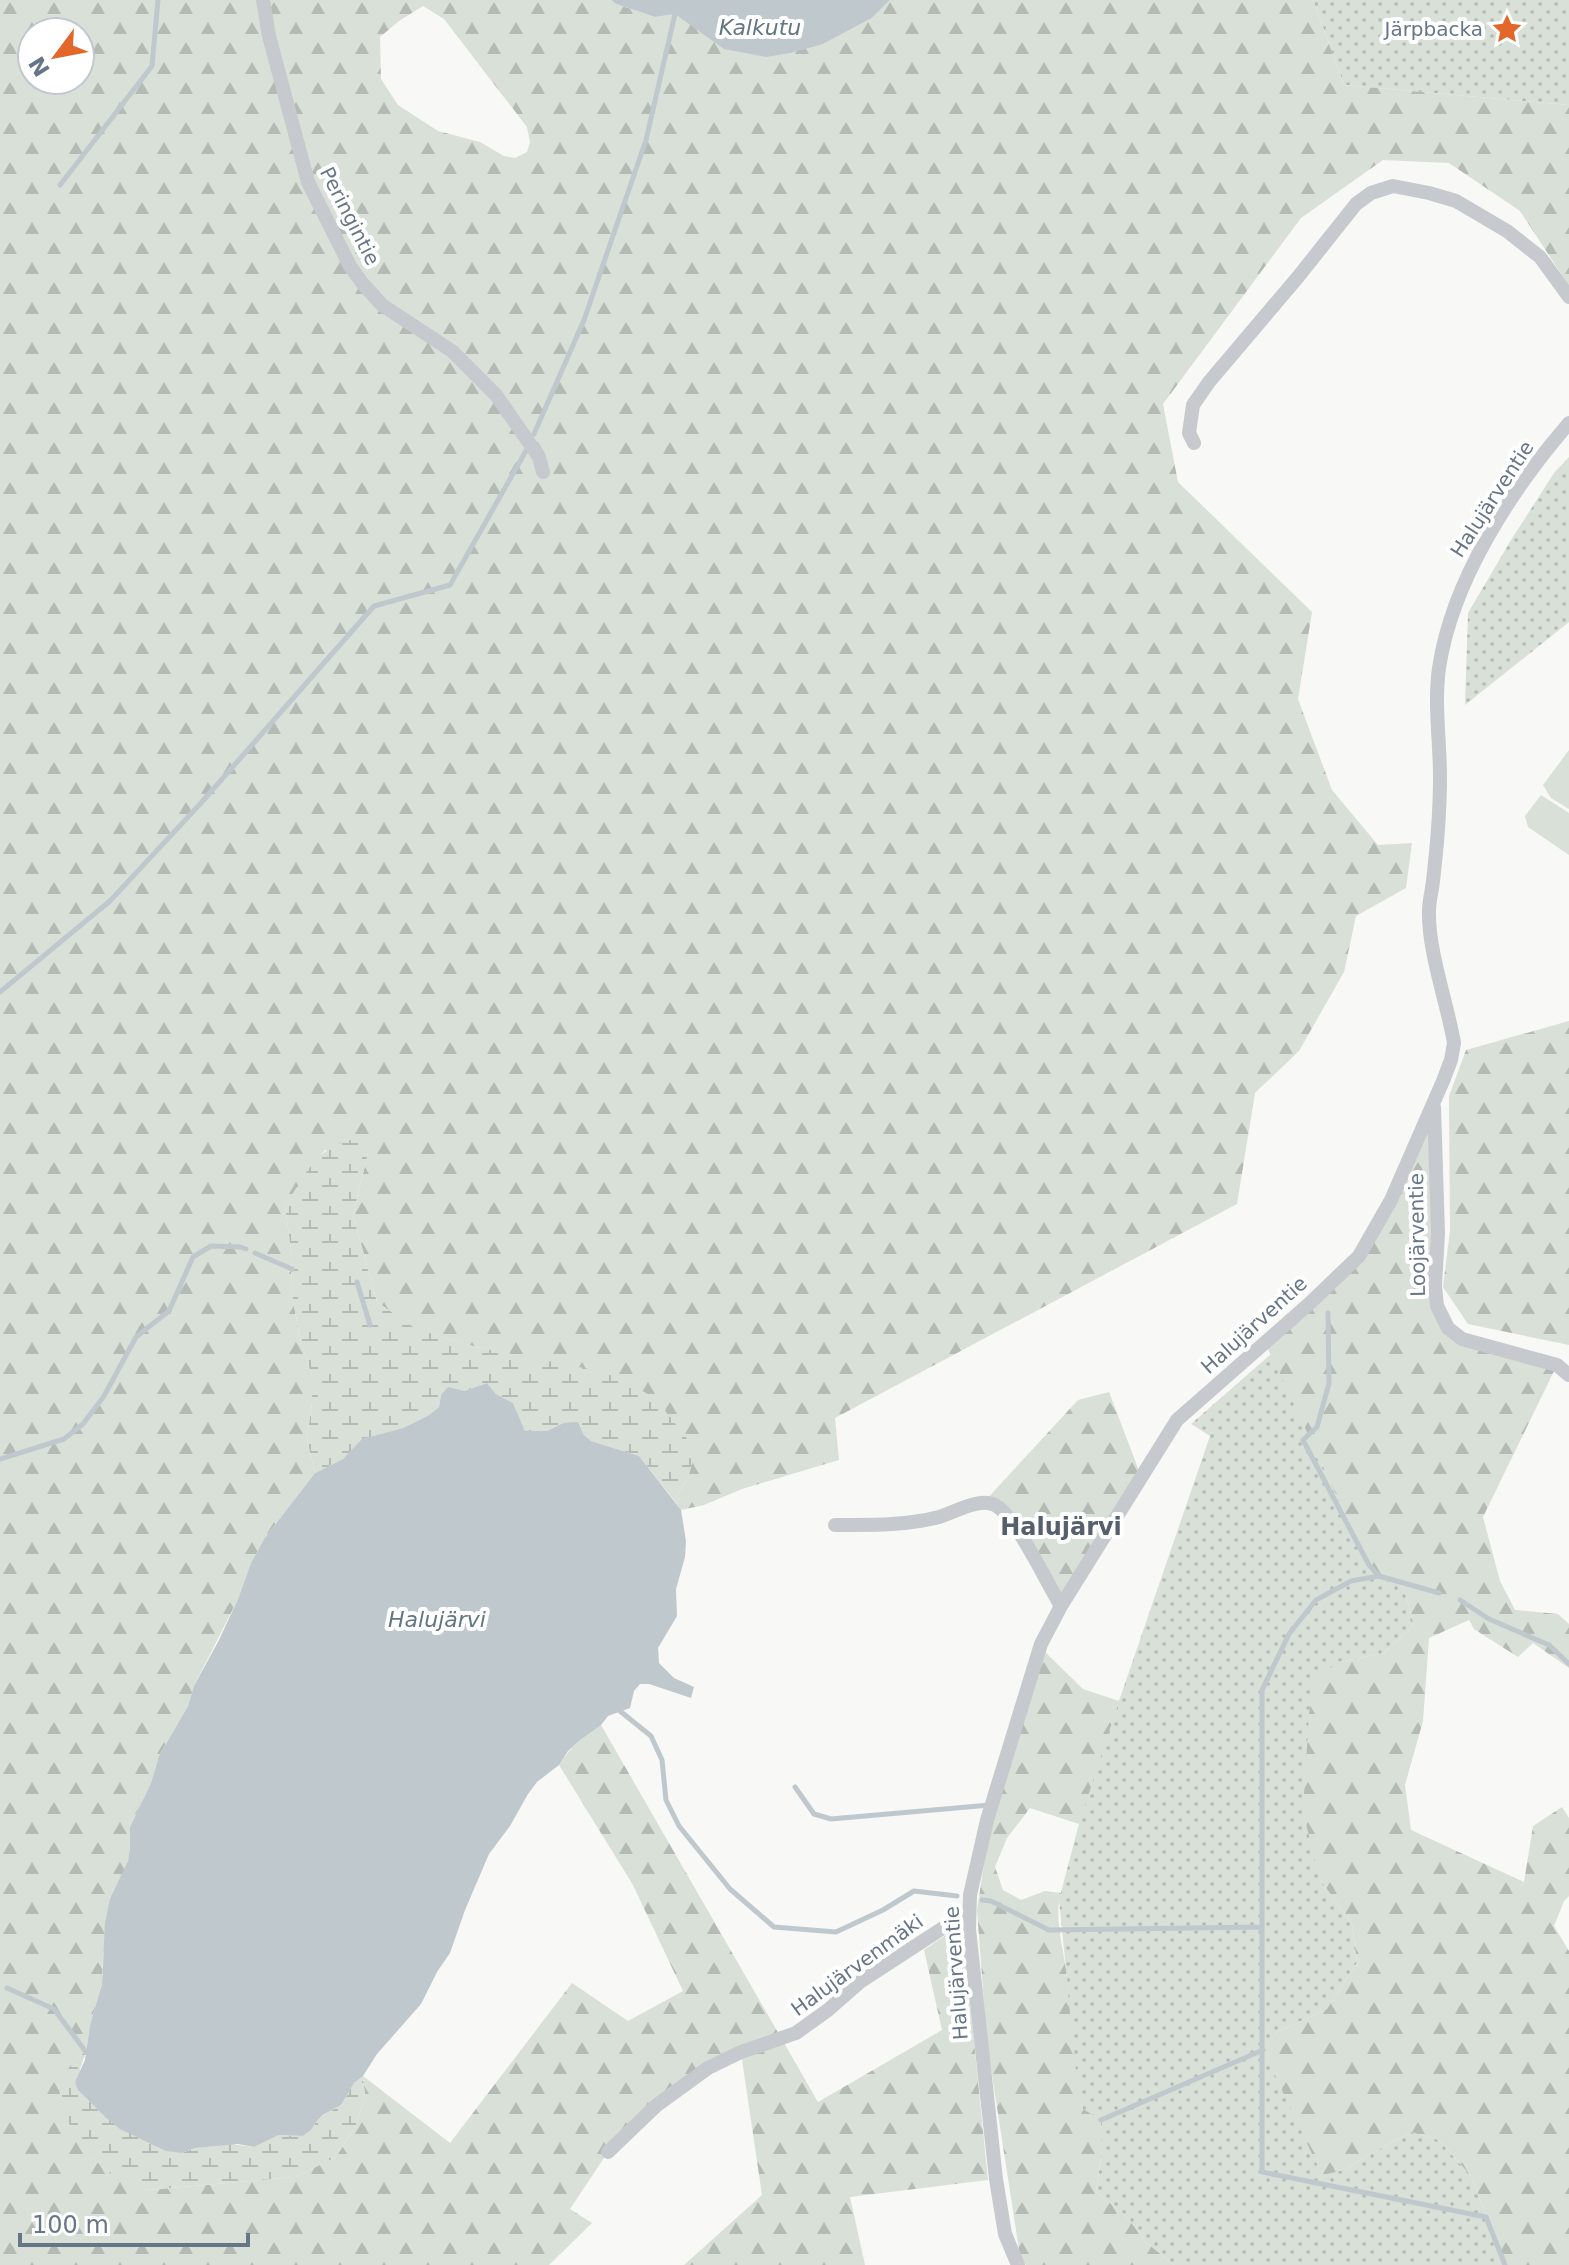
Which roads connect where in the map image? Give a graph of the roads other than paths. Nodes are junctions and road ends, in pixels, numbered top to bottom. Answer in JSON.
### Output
{"nodes":[{"id":1,"x":263,"y":0,"type":"edge"},
{"id":2,"x":1569,"y":297,"type":"edge"},
{"id":3,"x":1569,"y":423,"type":"edge"},
{"id":4,"x":1194,"y":443,"type":"dead end"},
{"id":5,"x":543,"y":472,"type":"dead end"},
{"id":6,"x":1434,"y":1104,"type":"junction"},
{"id":7,"x":1569,"y":1375,"type":"edge"},
{"id":8,"x":835,"y":1525,"type":"dead end"},
{"id":9,"x":1061,"y":1606,"type":"junction"},
{"id":10,"x":969,"y":1911,"type":"junction"},
{"id":11,"x":608,"y":2152,"type":"dead end"},
{"id":12,"x":1018,"y":2265,"type":"edge"}],
"edges":[{"from":1,"to":5,"type":"street","name":"Peringintie"},
{"from":2,"to":4,"type":"street"},
{"from":3,"to":6,"type":"street","name":"Halujärventie"},
{"from":6,"to":7,"type":"street","name":"Loojärventie"},
{"from":6,"to":9,"type":"street","name":"Halujärventie"},
{"from":8,"to":9,"type":"street"},
{"from":9,"to":10,"type":"street","name":"Halujärventie"},
{"from":10,"to":11,"type":"street","name":"Halujärvenmäki"},
{"from":10,"to":12,"type":"street","name":"Halujärventie"}]}
